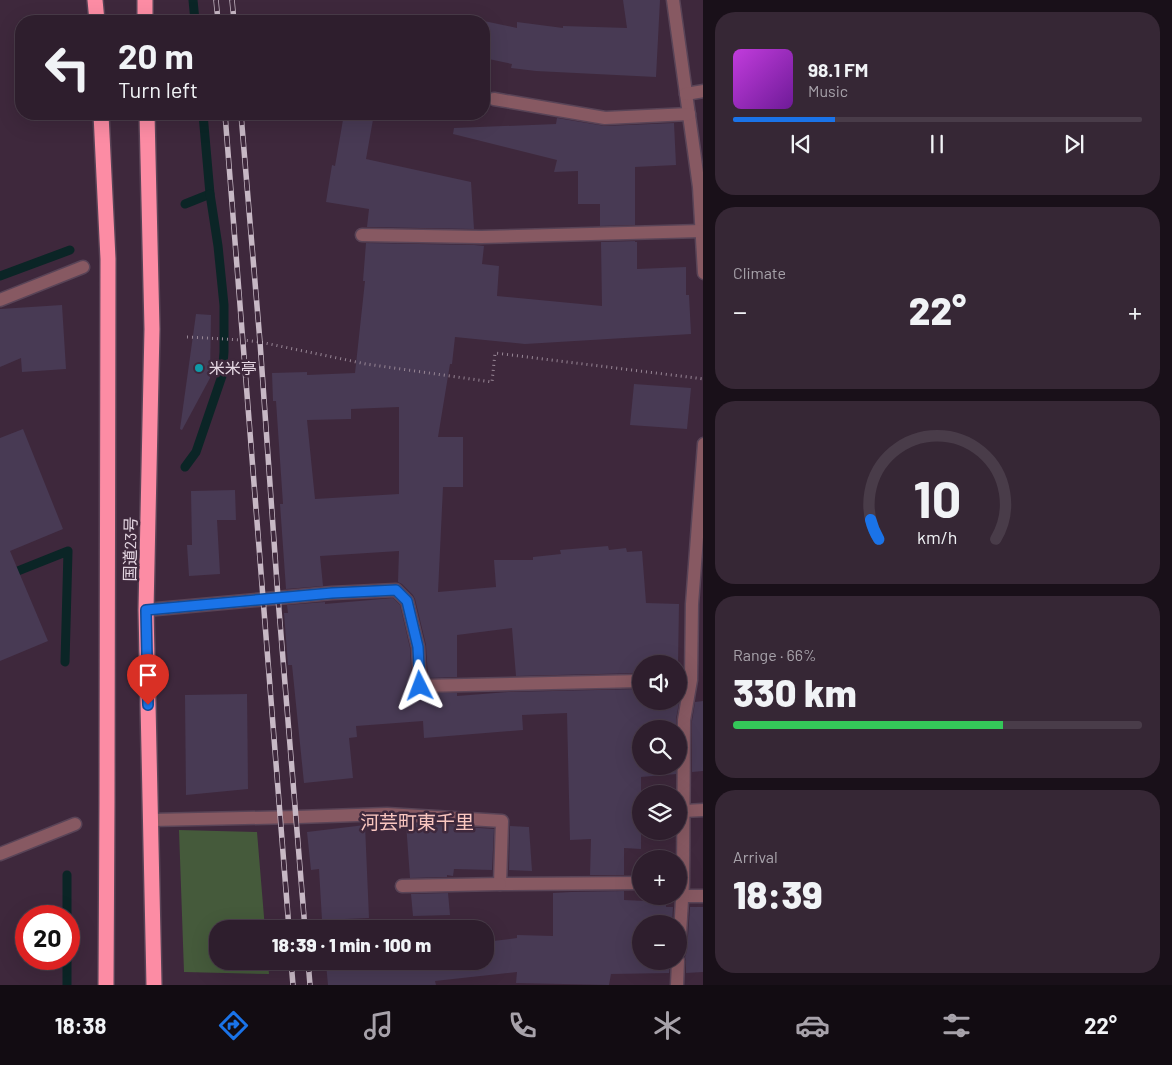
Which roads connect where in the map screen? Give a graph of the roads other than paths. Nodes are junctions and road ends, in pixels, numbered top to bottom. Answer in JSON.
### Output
{"nodes":[{"id":1,"x":96,"y":0,"type":"edge"},
{"id":2,"x":145,"y":0,"type":"edge"},
{"id":3,"x":673,"y":0,"type":"edge"},
{"id":4,"x":97,"y":15,"type":"edge"},
{"id":5,"x":145,"y":15,"type":"edge"},
{"id":6,"x":703,"y":91,"type":"edge"},
{"id":7,"x":686,"y":94,"type":"junction"},
{"id":8,"x":494,"y":100,"type":"dead end"},
{"id":9,"x":689,"y":114,"type":"junction"},
{"id":10,"x":101,"y":120,"type":"edge"},
{"id":11,"x":147,"y":120,"type":"edge"},
{"id":12,"x":701,"y":231,"type":"junction"},
{"id":13,"x":362,"y":235,"type":"dead end"},
{"id":14,"x":84,"y":267,"type":"dead end"},
{"id":15,"x":703,"y":274,"type":"edge"},
{"id":16,"x":0,"y":300,"type":"edge"},
{"id":17,"x":703,"y":444,"type":"edge"},
{"id":18,"x":698,"y":605,"type":"edge"},
{"id":19,"x":146,"y":610,"type":"junction"},
{"id":20,"x":687,"y":668,"type":"edge"},
{"id":21,"x":632,"y":681,"type":"edge"},
{"id":22,"x":684,"y":710,"type":"edge"},
{"id":23,"x":684,"y":785,"type":"edge"},
{"id":24,"x":703,"y":810,"type":"edge"},
{"id":25,"x":687,"y":811,"type":"edge"},
{"id":26,"x":151,"y":820,"type":"junction"},
{"id":27,"x":75,"y":824,"type":"dead end"},
{"id":28,"x":0,"y":854,"type":"edge"},
{"id":29,"x":632,"y":883,"type":"edge"},
{"id":30,"x":500,"y":884,"type":"junction"},
{"id":31,"x":402,"y":886,"type":"dead end"},
{"id":32,"x":687,"y":889,"type":"edge"},
{"id":33,"x":703,"y":896,"type":"edge"},
{"id":34,"x":678,"y":970,"type":"edge"},
{"id":35,"x":106,"y":985,"type":"edge"},
{"id":36,"x":154,"y":985,"type":"edge"},
{"id":37,"x":677,"y":985,"type":"edge"}],
"edges":[{"from":1,"to":4,"type":"highway"},
{"from":2,"to":5,"type":"highway"},
{"from":3,"to":7,"type":"street"},
{"from":6,"to":7,"type":"street"},
{"from":7,"to":9,"type":"street"},
{"from":8,"to":9,"type":"street"},
{"from":9,"to":12,"type":"street"},
{"from":10,"to":35,"type":"highway","name":"国道23号"},
{"from":11,"to":19,"type":"highway","name":"国道23号"},
{"from":12,"to":13,"type":"street"},
{"from":12,"to":15,"type":"street"},
{"from":14,"to":16,"type":"street"},
{"from":17,"to":18,"type":"street"},
{"from":18,"to":20,"type":"street"},
{"from":19,"to":21,"type":"street"},
{"from":19,"to":26,"type":"highway","name":"国道23号"},
{"from":22,"to":23,"type":"street"},
{"from":24,"to":25,"type":"street"},
{"from":26,"to":30,"type":"street"},
{"from":26,"to":36,"type":"highway","name":"国道23号"},
{"from":27,"to":28,"type":"street"},
{"from":29,"to":30,"type":"street"},
{"from":30,"to":31,"type":"street"},
{"from":32,"to":33,"type":"street"},
{"from":34,"to":37,"type":"street"}]}
